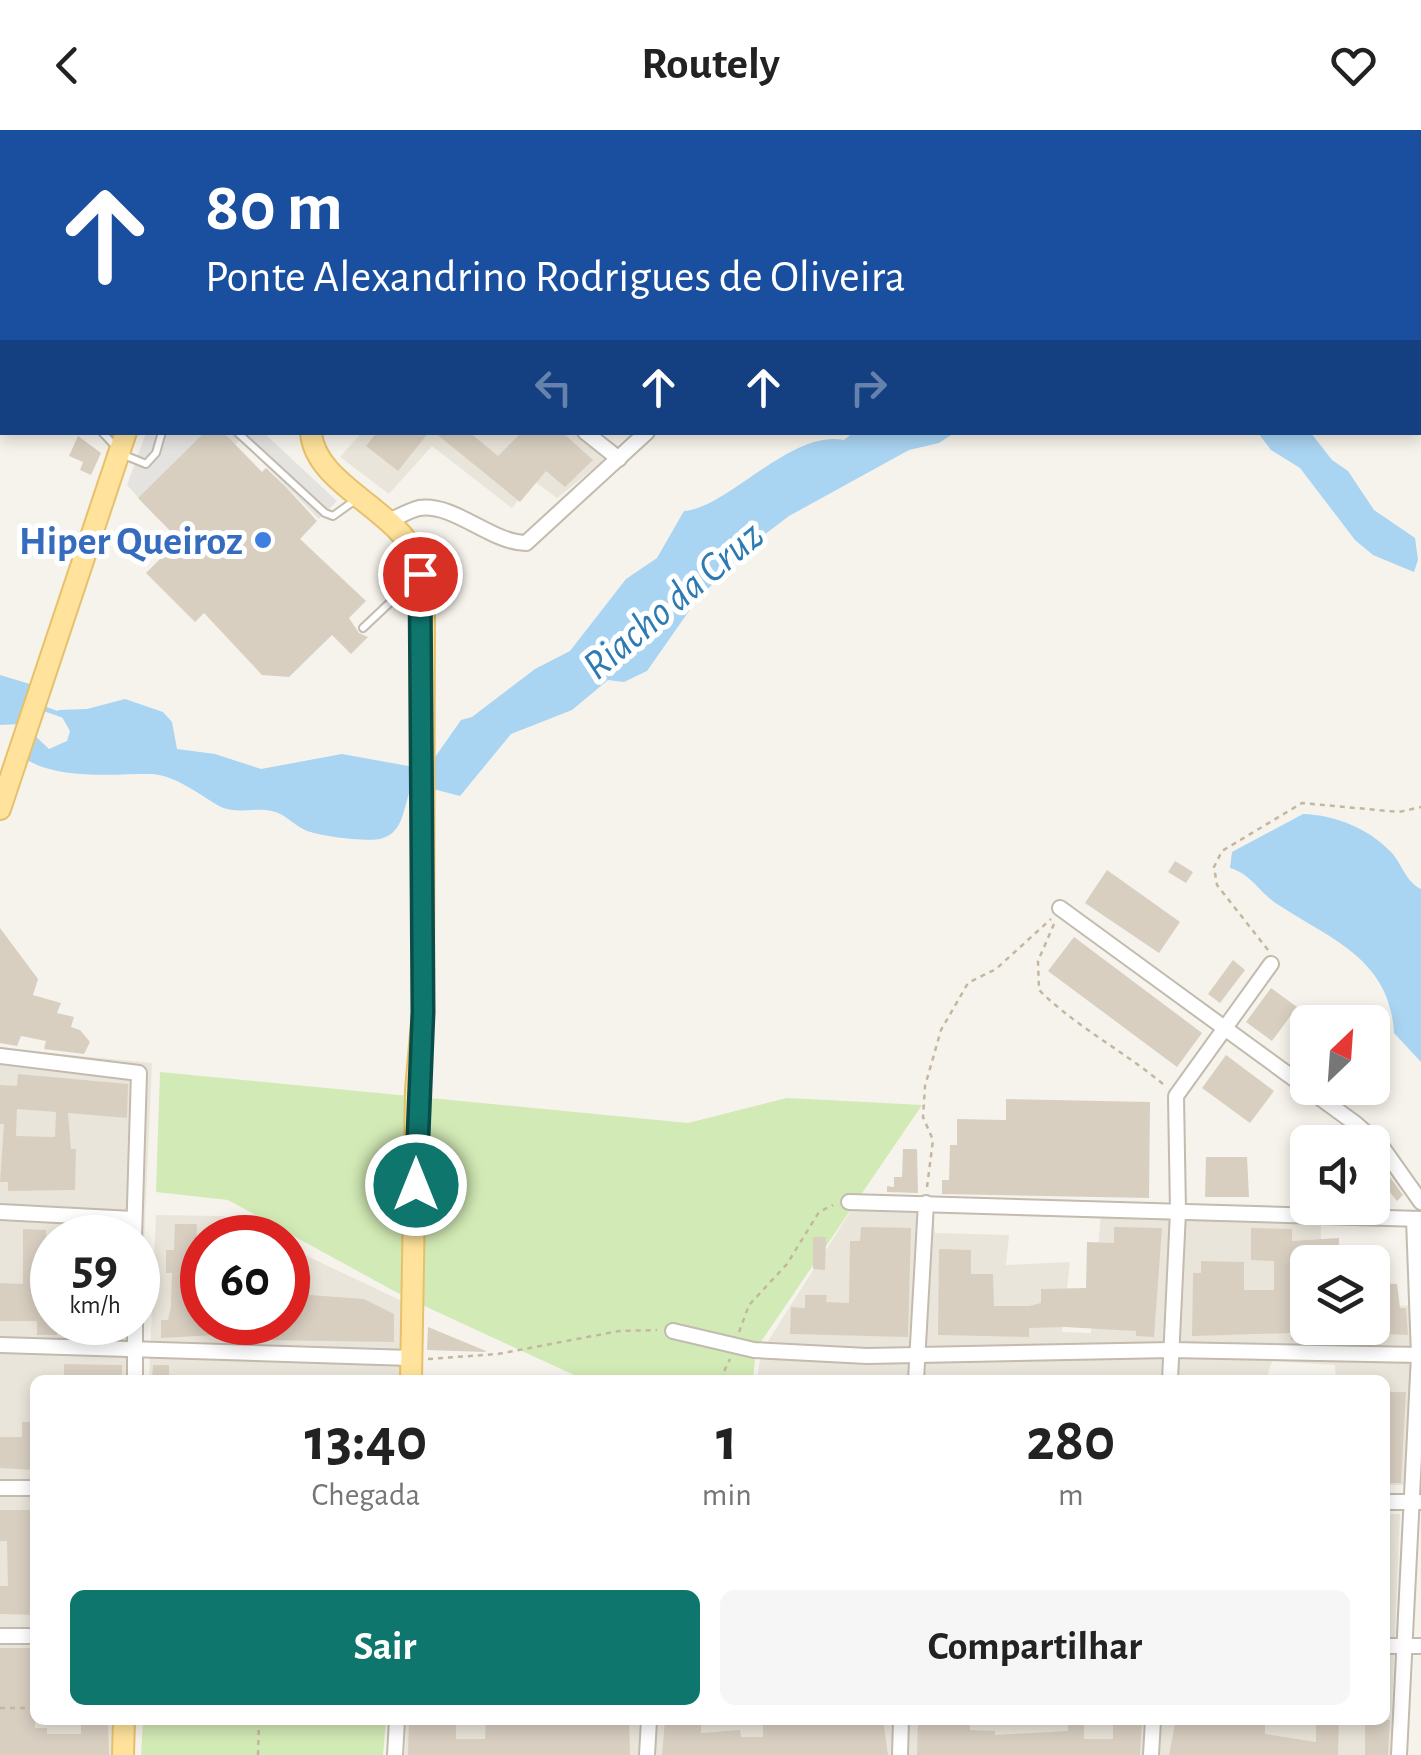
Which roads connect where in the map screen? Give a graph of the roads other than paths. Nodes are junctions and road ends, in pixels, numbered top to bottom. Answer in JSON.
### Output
{"nodes":[{"id":1,"x":161,"y":435,"type":"edge"},
{"id":2,"x":240,"y":435,"type":"edge"},
{"id":3,"x":312,"y":435,"type":"edge"},
{"id":4,"x":589,"y":435,"type":"edge"},
{"id":5,"x":644,"y":435,"type":"edge"},
{"id":6,"x":123,"y":442,"type":"edge"},
{"id":7,"x":620,"y":459,"type":"junction"},
{"id":8,"x":361,"y":497,"type":"junction"},
{"id":9,"x":389,"y":520,"type":"junction"},
{"id":10,"x":420,"y":574,"type":"junction"},
{"id":11,"x":363,"y":628,"type":"dead end"},
{"id":12,"x":0,"y":809,"type":"edge"},
{"id":13,"x":1060,"y":908,"type":"road end"},
{"id":14,"x":1271,"y":964,"type":"road end"},
{"id":15,"x":1222,"y":1028,"type":"junction"},
{"id":16,"x":0,"y":1056,"type":"edge"},
{"id":17,"x":850,"y":1202,"type":"road end"},
{"id":18,"x":1421,"y":1202,"type":"edge"},
{"id":19,"x":926,"y":1204,"type":"junction"},
{"id":20,"x":0,"y":1212,"type":"edge"},
{"id":21,"x":1178,"y":1212,"type":"junction"},
{"id":22,"x":57,"y":1215,"type":"edge"},
{"id":23,"x":134,"y":1215,"type":"edge"},
{"id":24,"x":1418,"y":1219,"type":"edge"},
{"id":25,"x":673,"y":1331,"type":"road end"},
{"id":26,"x":0,"y":1345,"type":"edge"},
{"id":27,"x":136,"y":1345,"type":"edge"},
{"id":28,"x":136,"y":1348,"type":"junction"},
{"id":29,"x":1171,"y":1350,"type":"junction"},
{"id":30,"x":1419,"y":1355,"type":"edge"},
{"id":31,"x":917,"y":1356,"type":"junction"},
{"id":32,"x":411,"y":1358,"type":"junction"},
{"id":33,"x":136,"y":1375,"type":"edge"},
{"id":34,"x":410,"y":1375,"type":"edge"},
{"id":35,"x":916,"y":1375,"type":"edge"},
{"id":36,"x":1170,"y":1375,"type":"edge"},
{"id":37,"x":0,"y":1488,"type":"edge"},
{"id":38,"x":30,"y":1488,"type":"edge"},
{"id":39,"x":1390,"y":1502,"type":"edge"},
{"id":40,"x":1417,"y":1502,"type":"edge"},
{"id":41,"x":0,"y":1636,"type":"edge"},
{"id":42,"x":30,"y":1636,"type":"edge"},
{"id":43,"x":1414,"y":1646,"type":"edge"},
{"id":44,"x":124,"y":1725,"type":"edge"},
{"id":45,"x":397,"y":1725,"type":"edge"},
{"id":46,"x":649,"y":1725,"type":"edge"},
{"id":47,"x":902,"y":1725,"type":"edge"},
{"id":48,"x":1154,"y":1725,"type":"edge"},
{"id":49,"x":123,"y":1755,"type":"edge"},
{"id":50,"x":396,"y":1755,"type":"edge"},
{"id":51,"x":647,"y":1755,"type":"edge"},
{"id":52,"x":900,"y":1755,"type":"edge"},
{"id":53,"x":1151,"y":1755,"type":"edge"},
{"id":54,"x":1399,"y":1755,"type":"edge"}],
"edges":[{"from":1,"to":6,"type":"lane"},
{"from":2,"to":8,"type":"lane"},
{"from":3,"to":8,"type":"main road"},
{"from":4,"to":7,"type":"street"},
{"from":5,"to":7,"type":"street"},
{"from":6,"to":12,"type":"main road"},
{"from":7,"to":9,"type":"street"},
{"from":8,"to":9,"type":"main road"},
{"from":9,"to":10,"type":"main road"},
{"from":10,"to":11,"type":"lane"},
{"from":10,"to":32,"type":"main road"},
{"from":13,"to":15,"type":"street"},
{"from":14,"to":15,"type":"street"},
{"from":15,"to":18,"type":"street"},
{"from":15,"to":21,"type":"street"},
{"from":16,"to":23,"type":"street"},
{"from":17,"to":19,"type":"street"},
{"from":19,"to":21,"type":"street"},
{"from":19,"to":31,"type":"street"},
{"from":20,"to":22,"type":"street"},
{"from":21,"to":24,"type":"street"},
{"from":21,"to":29,"type":"street"},
{"from":24,"to":30,"type":"street"},
{"from":25,"to":31,"type":"street"},
{"from":26,"to":28,"type":"street"},
{"from":27,"to":28,"type":"street"},
{"from":28,"to":32,"type":"street"},
{"from":28,"to":33,"type":"street"},
{"from":29,"to":30,"type":"street"},
{"from":29,"to":31,"type":"street"},
{"from":29,"to":36,"type":"street"},
{"from":30,"to":40,"type":"street"},
{"from":31,"to":35,"type":"street"},
{"from":32,"to":34,"type":"main road"},
{"from":37,"to":38,"type":"street"},
{"from":39,"to":40,"type":"street"},
{"from":40,"to":43,"type":"street"},
{"from":41,"to":42,"type":"street"},
{"from":43,"to":54,"type":"street"},
{"from":44,"to":49,"type":"main road"},
{"from":45,"to":50,"type":"street"},
{"from":46,"to":51,"type":"street"},
{"from":47,"to":52,"type":"street"},
{"from":48,"to":53,"type":"street"}]}
